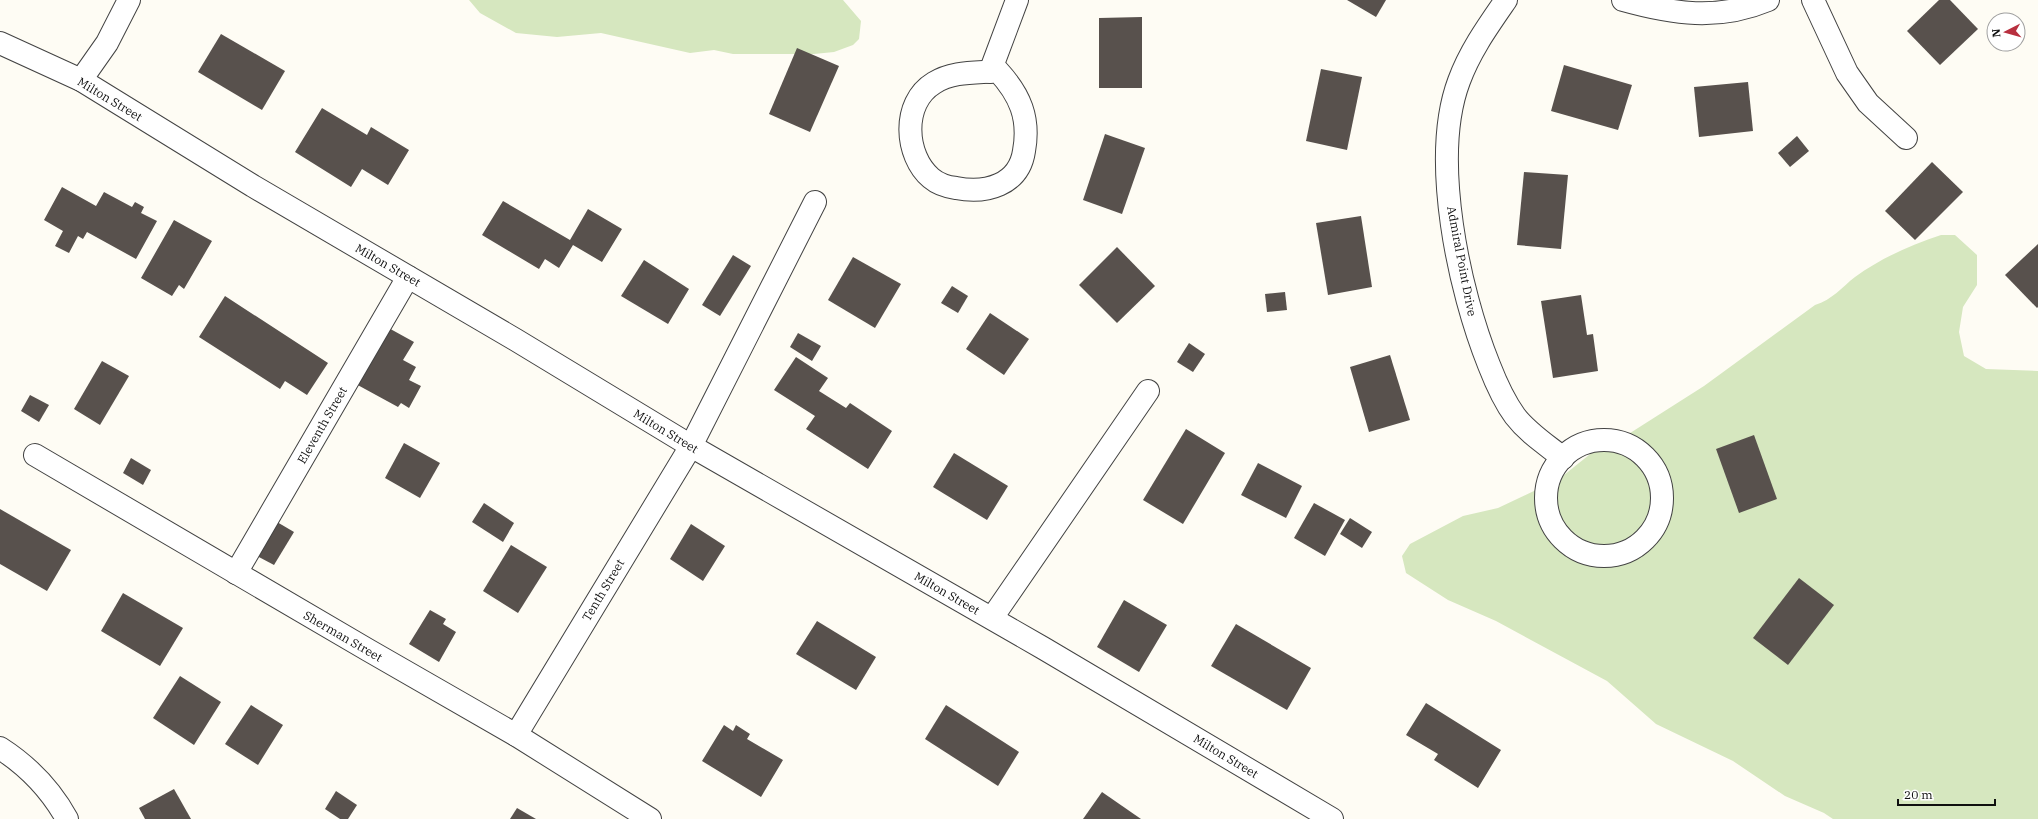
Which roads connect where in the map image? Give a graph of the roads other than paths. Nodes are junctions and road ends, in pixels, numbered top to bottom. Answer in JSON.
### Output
{"nodes":[{"id":1,"x":129,"y":0,"type":"edge"},
{"id":2,"x":1017,"y":0,"type":"edge"},
{"id":3,"x":1506,"y":0,"type":"edge"},
{"id":4,"x":1623,"y":0,"type":"edge"},
{"id":5,"x":1768,"y":0,"type":"edge"},
{"id":6,"x":1813,"y":0,"type":"edge"},
{"id":7,"x":0,"y":43,"type":"edge"},
{"id":8,"x":990,"y":72,"type":"junction"},
{"id":9,"x":81,"y":80,"type":"junction"},
{"id":10,"x":1906,"y":138,"type":"dead end"},
{"id":11,"x":815,"y":202,"type":"dead end"},
{"id":12,"x":408,"y":277,"type":"junction"},
{"id":13,"x":1148,"y":391,"type":"dead end"},
{"id":14,"x":691,"y":446,"type":"junction"},
{"id":15,"x":35,"y":455,"type":"dead end"},
{"id":16,"x":1563,"y":458,"type":"junction"},
{"id":17,"x":236,"y":573,"type":"junction"},
{"id":18,"x":992,"y":618,"type":"junction"},
{"id":19,"x":516,"y":735,"type":"junction"},
{"id":20,"x":0,"y":748,"type":"edge"},
{"id":21,"x":67,"y":819,"type":"edge"},
{"id":22,"x":650,"y":819,"type":"edge"},
{"id":23,"x":1332,"y":819,"type":"edge"}],
"edges":[{"from":1,"to":9,"type":"street"},
{"from":2,"to":8,"type":"street"},
{"from":3,"to":16,"type":"street","name":"Admiral Point Drive"},
{"from":4,"to":5,"type":"street"},
{"from":6,"to":10,"type":"street"},
{"from":7,"to":9,"type":"street","name":"Milton Street"},
{"from":8,"to":8,"type":"street"},
{"from":9,"to":12,"type":"street","name":"Milton Street"},
{"from":11,"to":14,"type":"street","name":"Tenth Street"},
{"from":12,"to":14,"type":"street","name":"Milton Street"},
{"from":12,"to":17,"type":"street","name":"Eleventh Street"},
{"from":13,"to":18,"type":"street"},
{"from":14,"to":18,"type":"street","name":"Milton Street"},
{"from":14,"to":19,"type":"street","name":"Tenth Street"},
{"from":15,"to":17,"type":"street","name":"Sherman Street"},
{"from":16,"to":16,"type":"street"},
{"from":17,"to":19,"type":"street","name":"Sherman Street"},
{"from":18,"to":23,"type":"street","name":"Milton Street"},
{"from":19,"to":22,"type":"street","name":"Sherman Street"},
{"from":20,"to":21,"type":"street"}]}
